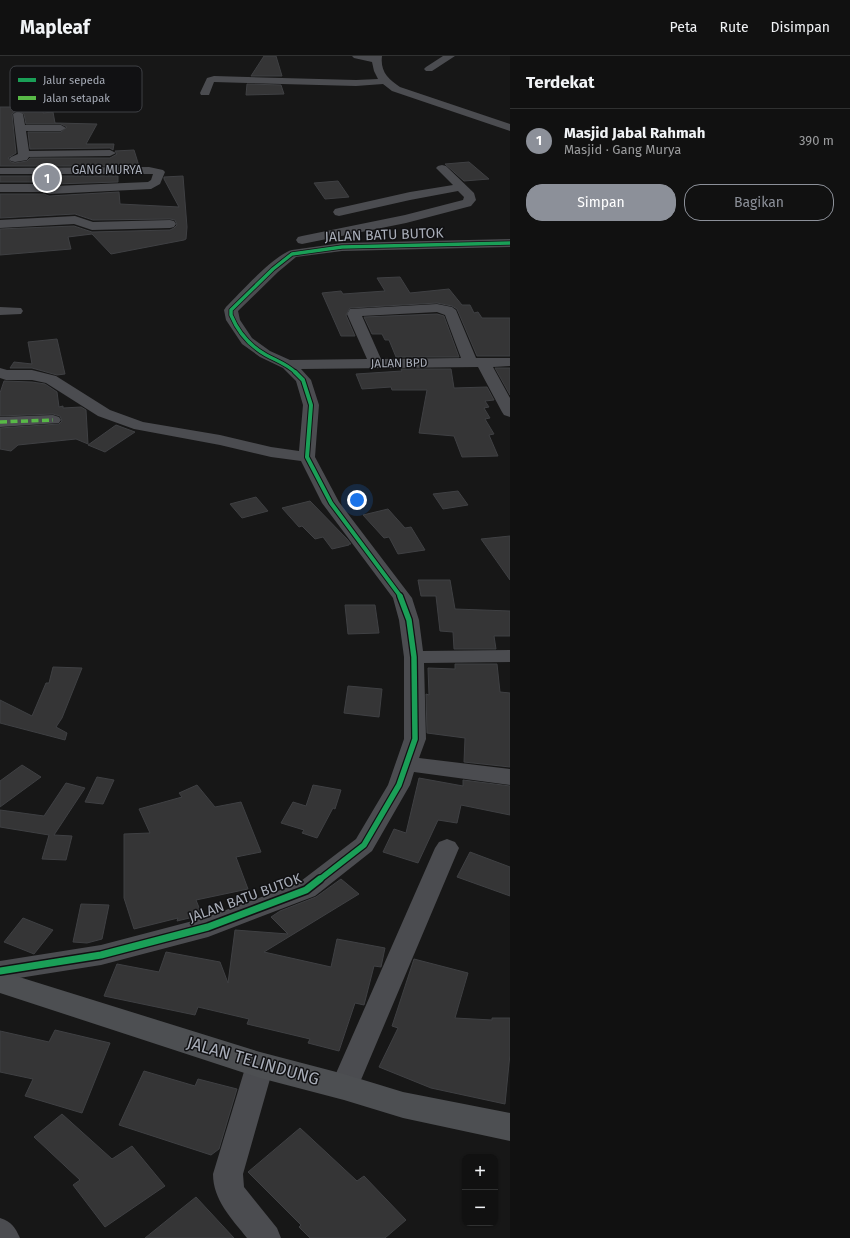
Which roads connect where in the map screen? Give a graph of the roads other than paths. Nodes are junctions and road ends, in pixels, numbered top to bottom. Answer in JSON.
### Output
{"nodes":[{"id":1,"x":357,"y":56,"type":"edge"},
{"id":2,"x":450,"y":56,"type":"edge"},
{"id":3,"x":376,"y":58,"type":"edge"},
{"id":4,"x":429,"y":69,"type":"dead end"},
{"id":5,"x":385,"y":81,"type":"junction"},
{"id":6,"x":356,"y":84,"type":"junction"},
{"id":7,"x":396,"y":89,"type":"junction"},
{"id":8,"x":205,"y":94,"type":"dead end"},
{"id":9,"x":41,"y":118,"type":"dead end"},
{"id":10,"x":19,"y":121,"type":"junction"},
{"id":11,"x":60,"y":128,"type":"dead end"},
{"id":12,"x":510,"y":128,"type":"edge"},
{"id":13,"x":110,"y":153,"type":"dead end"},
{"id":14,"x":24,"y":154,"type":"junction"},
{"id":15,"x":2,"y":165,"type":"edge"},
{"id":16,"x":442,"y":168,"type":"dead end"},
{"id":17,"x":51,"y":170,"type":"junction"},
{"id":18,"x":462,"y":187,"type":"junction"},
{"id":19,"x":0,"y":188,"type":"edge"},
{"id":20,"x":49,"y":189,"type":"junction"},
{"id":21,"x":339,"y":212,"type":"dead end"},
{"id":22,"x":66,"y":220,"type":"junction"},
{"id":23,"x":0,"y":224,"type":"edge"},
{"id":24,"x":170,"y":224,"type":"dead end"},
{"id":25,"x":510,"y":242,"type":"edge"},
{"id":26,"x":285,"y":250,"type":"junction"},
{"id":27,"x":0,"y":311,"type":"edge"},
{"id":28,"x":16,"y":311,"type":"dead end"},
{"id":29,"x":476,"y":362,"type":"junction"},
{"id":30,"x":510,"y":362,"type":"edge"},
{"id":31,"x":376,"y":364,"type":"junction"},
{"id":32,"x":288,"y":365,"type":"junction"},
{"id":33,"x":0,"y":373,"type":"edge"},
{"id":34,"x":510,"y":412,"type":"edge"},
{"id":35,"x":53,"y":420,"type":"dead end"},
{"id":36,"x":0,"y":422,"type":"edge"},
{"id":37,"x":307,"y":457,"type":"junction"},
{"id":38,"x":510,"y":656,"type":"edge"},
{"id":39,"x":414,"y":657,"type":"junction"},
{"id":40,"x":406,"y":764,"type":"junction"},
{"id":41,"x":510,"y":777,"type":"edge"},
{"id":42,"x":447,"y":848,"type":"dead end"},
{"id":43,"x":0,"y":971,"type":"edge"},
{"id":44,"x":0,"y":982,"type":"edge"},
{"id":45,"x":260,"y":1065,"type":"junction"},
{"id":46,"x":344,"y":1087,"type":"junction"},
{"id":47,"x":510,"y":1127,"type":"edge"},
{"id":48,"x":0,"y":1232,"type":"edge"},
{"id":49,"x":5,"y":1238,"type":"edge"},
{"id":50,"x":266,"y":1238,"type":"edge"}],
"edges":[{"from":1,"to":3,"type":"street"},
{"from":2,"to":4,"type":"street"},
{"from":3,"to":5,"type":"street"},
{"from":5,"to":6,"type":"street"},
{"from":5,"to":7,"type":"street"},
{"from":6,"to":7,"type":"street"},
{"from":6,"to":8,"type":"street"},
{"from":7,"to":12,"type":"street"},
{"from":9,"to":10,"type":"street"},
{"from":10,"to":11,"type":"street"},
{"from":10,"to":14,"type":"street"},
{"from":13,"to":14,"type":"street"},
{"from":14,"to":15,"type":"street"},
{"from":15,"to":17,"type":"street"},
{"from":16,"to":18,"type":"street"},
{"from":17,"to":20,"type":"street","name":"GANG MURYA"},
{"from":17,"to":20,"type":"street","name":"GANG MURYA"},
{"from":18,"to":21,"type":"street"},
{"from":18,"to":26,"type":"street"},
{"from":19,"to":20,"type":"street"},
{"from":20,"to":22,"type":"street"},
{"from":22,"to":23,"type":"street"},
{"from":22,"to":24,"type":"street"},
{"from":25,"to":26,"type":"street","name":"JALAN BATU BUTOK"},
{"from":26,"to":32,"type":"street","name":"JALAN BATU BUTOK"},
{"from":27,"to":28,"type":"street"},
{"from":29,"to":30,"type":"street","name":"JALAN BPD"},
{"from":29,"to":31,"type":"street","name":"JALAN BPD"},
{"from":29,"to":31,"type":"street"},
{"from":29,"to":34,"type":"street"},
{"from":31,"to":32,"type":"street","name":"JALAN BPD"},
{"from":32,"to":37,"type":"street","name":"JALAN BATU BUTOK"},
{"from":33,"to":37,"type":"street"},
{"from":35,"to":36,"type":"street"},
{"from":37,"to":39,"type":"street","name":"JALAN BATU BUTOK"},
{"from":38,"to":39,"type":"street"},
{"from":39,"to":40,"type":"street","name":"JALAN BATU BUTOK"},
{"from":40,"to":41,"type":"street"},
{"from":40,"to":43,"type":"street","name":"JALAN BATU BUTOK"},
{"from":42,"to":46,"type":"street"},
{"from":44,"to":45,"type":"main road","name":"JALAN TELINDUNG"},
{"from":45,"to":46,"type":"main road","name":"JALAN TELINDUNG"},
{"from":45,"to":50,"type":"street"},
{"from":46,"to":47,"type":"main road","name":"JALAN TELINDUNG"},
{"from":48,"to":49,"type":"street"}]}
